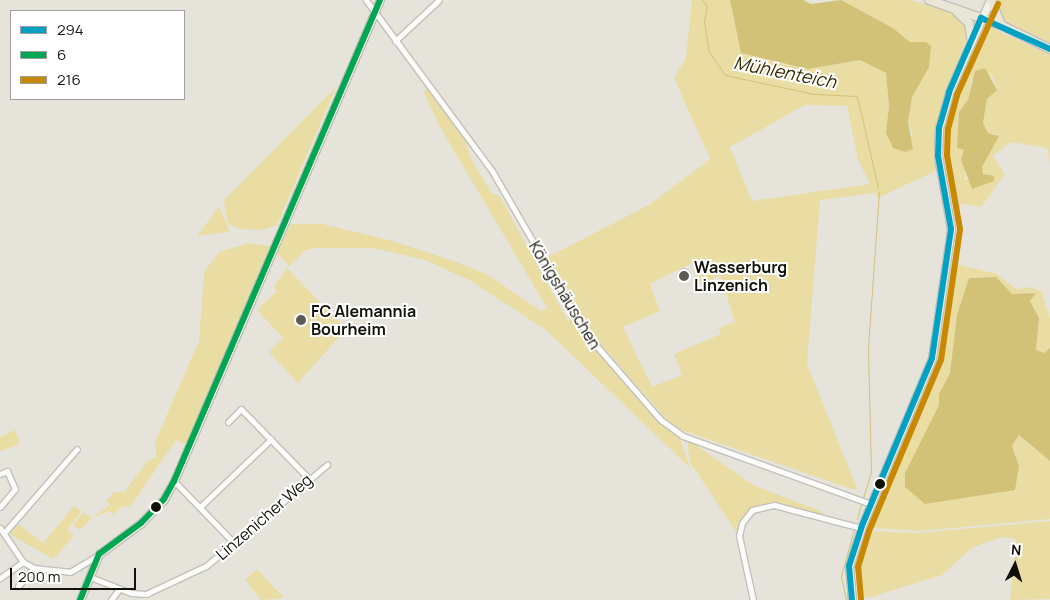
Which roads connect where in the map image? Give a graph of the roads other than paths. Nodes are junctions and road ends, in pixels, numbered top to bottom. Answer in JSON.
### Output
{"nodes":[{"id":1,"x":366,"y":0,"type":"edge"},
{"id":2,"x":380,"y":0,"type":"edge"},
{"id":3,"x":439,"y":0,"type":"edge"},
{"id":4,"x":929,"y":0,"type":"edge"},
{"id":5,"x":991,"y":0,"type":"edge"},
{"id":6,"x":949,"y":6,"type":"junction"},
{"id":7,"x":374,"y":13,"type":"junction"},
{"id":8,"x":981,"y":18,"type":"junction"},
{"id":9,"x":1001,"y":25,"type":"junction"},
{"id":10,"x":971,"y":38,"type":"junction"},
{"id":11,"x":395,"y":41,"type":"junction"},
{"id":12,"x":1050,"y":48,"type":"edge"},
{"id":13,"x":228,"y":422,"type":"dead end"},
{"id":14,"x":271,"y":438,"type":"junction"},
{"id":15,"x":77,"y":450,"type":"dead end"},
{"id":16,"x":327,"y":465,"type":"dead end"},
{"id":17,"x":0,"y":474,"type":"edge"},
{"id":18,"x":308,"y":478,"type":"junction"},
{"id":19,"x":174,"y":481,"type":"junction"},
{"id":20,"x":871,"y":504,"type":"junction"},
{"id":21,"x":201,"y":506,"type":"junction"},
{"id":22,"x":0,"y":507,"type":"edge"},
{"id":23,"x":861,"y":528,"type":"junction"},
{"id":24,"x":2,"y":531,"type":"edge"},
{"id":25,"x":236,"y":545,"type":"junction"},
{"id":26,"x":99,"y":554,"type":"junction"},
{"id":27,"x":23,"y":562,"type":"junction"},
{"id":28,"x":34,"y":568,"type":"junction"},
{"id":29,"x":90,"y":577,"type":"junction"},
{"id":30,"x":0,"y":578,"type":"edge"},
{"id":31,"x":18,"y":586,"type":"dead end"},
{"id":32,"x":119,"y":589,"type":"junction"},
{"id":33,"x":80,"y":600,"type":"edge"},
{"id":34,"x":112,"y":600,"type":"edge"},
{"id":35,"x":753,"y":600,"type":"edge"},
{"id":36,"x":852,"y":600,"type":"edge"}],
"edges":[{"from":1,"to":7,"type":"street","name":"Königshäuschen"},
{"from":2,"to":7,"type":"street"},
{"from":3,"to":11,"type":"street"},
{"from":4,"to":6,"type":"main road"},
{"from":5,"to":8,"type":"street"},
{"from":5,"to":9,"type":"main road"},
{"from":6,"to":8,"type":"main road"},
{"from":6,"to":10,"type":"main road"},
{"from":7,"to":11,"type":"street","name":"Königshäuschen"},
{"from":7,"to":19,"type":"street"},
{"from":8,"to":9,"type":"main road"},
{"from":8,"to":10,"type":"street"},
{"from":9,"to":12,"type":"main road"},
{"from":10,"to":20,"type":"street"},
{"from":11,"to":20,"type":"street","name":"Königshäuschen"},
{"from":13,"to":14,"type":"street"},
{"from":14,"to":18,"type":"street"},
{"from":14,"to":21,"type":"street"},
{"from":15,"to":24,"type":"street"},
{"from":16,"to":18,"type":"street","name":"Linzenicher Weg"},
{"from":17,"to":22,"type":"street"},
{"from":18,"to":25,"type":"street","name":"Linzenicher Weg"},
{"from":19,"to":21,"type":"street"},
{"from":19,"to":26,"type":"street"},
{"from":20,"to":23,"type":"street"},
{"from":21,"to":25,"type":"street"},
{"from":23,"to":35,"type":"street"},
{"from":23,"to":36,"type":"street"},
{"from":24,"to":27,"type":"street"},
{"from":25,"to":32,"type":"street","name":"Linzenicher Weg"},
{"from":26,"to":28,"type":"street"},
{"from":26,"to":29,"type":"street"},
{"from":27,"to":28,"type":"street"},
{"from":27,"to":30,"type":"street"},
{"from":28,"to":31,"type":"street"},
{"from":29,"to":32,"type":"street"},
{"from":29,"to":33,"type":"street"},
{"from":32,"to":34,"type":"street"}]}
